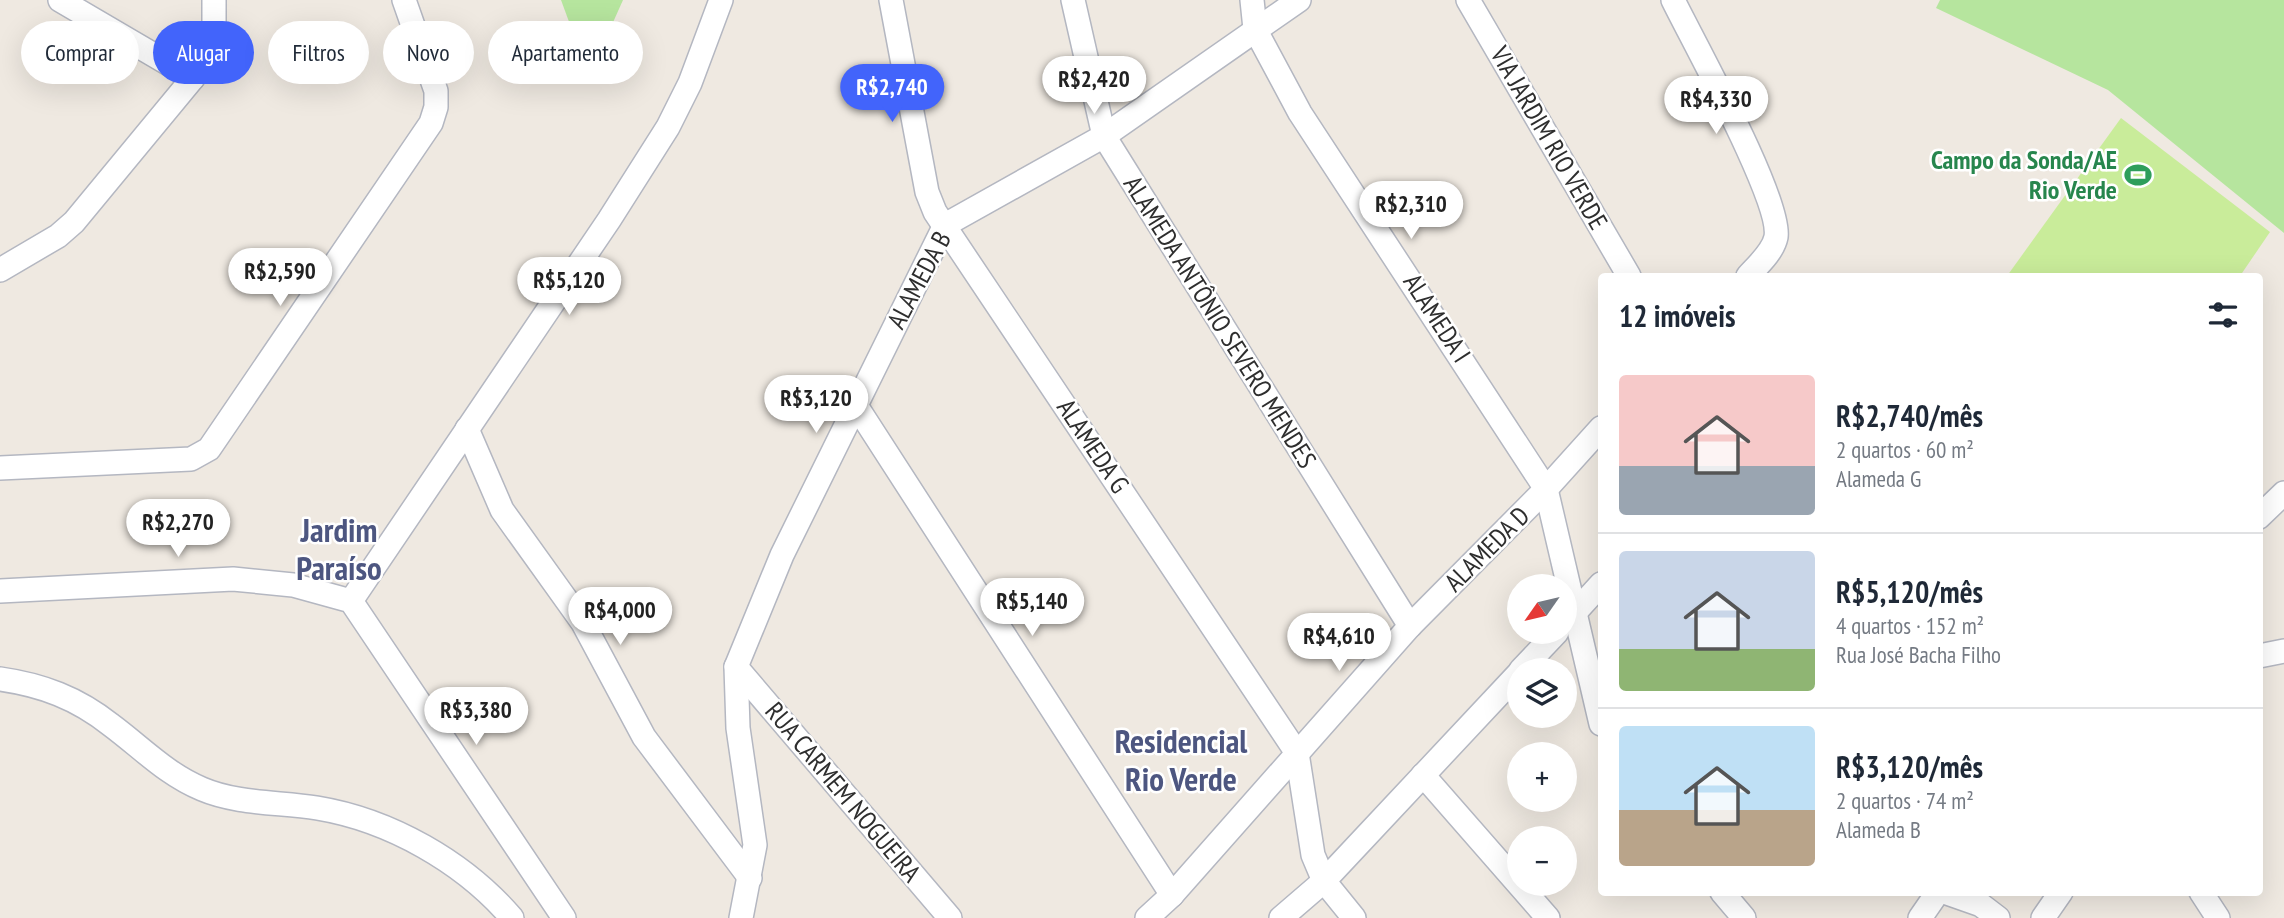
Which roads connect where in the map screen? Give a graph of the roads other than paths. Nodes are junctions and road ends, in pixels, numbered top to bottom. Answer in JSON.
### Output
{"nodes":[{"id":1,"x":60,"y":0,"type":"edge"},
{"id":2,"x":215,"y":0,"type":"edge"},
{"id":3,"x":404,"y":0,"type":"edge"},
{"id":4,"x":721,"y":0,"type":"edge"},
{"id":5,"x":891,"y":0,"type":"edge"},
{"id":6,"x":1073,"y":0,"type":"edge"},
{"id":7,"x":1252,"y":0,"type":"edge"},
{"id":8,"x":1299,"y":0,"type":"edge"},
{"id":9,"x":1468,"y":0,"type":"edge"},
{"id":10,"x":1673,"y":0,"type":"edge"},
{"id":11,"x":214,"y":21,"type":"edge"},
{"id":12,"x":1255,"y":29,"type":"junction"},
{"id":13,"x":153,"y":55,"type":"edge"},
{"id":14,"x":188,"y":84,"type":"edge"},
{"id":15,"x":1104,"y":136,"type":"junction"},
{"id":16,"x":945,"y":225,"type":"junction"},
{"id":17,"x":0,"y":270,"type":"edge"},
{"id":18,"x":1627,"y":273,"type":"edge"},
{"id":19,"x":1750,"y":273,"type":"edge"},
{"id":20,"x":855,"y":404,"type":"junction"},
{"id":21,"x":467,"y":429,"type":"junction"},
{"id":22,"x":1598,"y":431,"type":"edge"},
{"id":23,"x":0,"y":468,"type":"edge"},
{"id":24,"x":1546,"y":489,"type":"junction"},
{"id":25,"x":2284,"y":494,"type":"edge"},
{"id":26,"x":2263,"y":513,"type":"edge"},
{"id":27,"x":1562,"y":574,"type":"edge"},
{"id":28,"x":1598,"y":587,"type":"edge"},
{"id":29,"x":0,"y":591,"type":"edge"},
{"id":30,"x":351,"y":601,"type":"junction"},
{"id":31,"x":1577,"y":610,"type":"edge"},
{"id":32,"x":1410,"y":626,"type":"junction"},
{"id":33,"x":1577,"y":642,"type":"edge"},
{"id":34,"x":1546,"y":644,"type":"edge"},
{"id":35,"x":2284,"y":651,"type":"edge"},
{"id":36,"x":2263,"y":655,"type":"edge"},
{"id":37,"x":1532,"y":658,"type":"edge"},
{"id":38,"x":736,"y":667,"type":"junction"},
{"id":39,"x":0,"y":679,"type":"edge"},
{"id":40,"x":1507,"y":685,"type":"edge"},
{"id":41,"x":1598,"y":714,"type":"edge"},
{"id":42,"x":1297,"y":752,"type":"junction"},
{"id":43,"x":1423,"y":775,"type":"junction"},
{"id":44,"x":750,"y":878,"type":"junction"},
{"id":45,"x":1324,"y":881,"type":"junction"},
{"id":46,"x":1172,"y":895,"type":"junction"},
{"id":47,"x":1725,"y":896,"type":"edge"},
{"id":48,"x":1935,"y":896,"type":"edge"},
{"id":49,"x":1955,"y":896,"type":"edge"},
{"id":50,"x":2058,"y":896,"type":"edge"},
{"id":51,"x":2204,"y":896,"type":"edge"},
{"id":52,"x":512,"y":918,"type":"edge"},
{"id":53,"x":564,"y":918,"type":"edge"},
{"id":54,"x":741,"y":918,"type":"edge"},
{"id":55,"x":950,"y":918,"type":"edge"},
{"id":56,"x":1147,"y":918,"type":"edge"},
{"id":57,"x":1281,"y":918,"type":"edge"},
{"id":58,"x":1354,"y":918,"type":"edge"},
{"id":59,"x":1548,"y":918,"type":"edge"},
{"id":60,"x":1744,"y":918,"type":"edge"},
{"id":61,"x":1920,"y":918,"type":"edge"},
{"id":62,"x":1998,"y":918,"type":"edge"},
{"id":63,"x":2043,"y":918,"type":"edge"},
{"id":64,"x":2218,"y":918,"type":"edge"}],
"edges":[{"from":1,"to":13,"type":"street"},
{"from":2,"to":11,"type":"street"},
{"from":3,"to":23,"type":"street"},
{"from":4,"to":21,"type":"street"},
{"from":5,"to":16,"type":"street","name":"ALAMEDA G"},
{"from":6,"to":15,"type":"street","name":"ALAMEDA ANTÔNIO SEVERO MENDES"},
{"from":7,"to":12,"type":"street","name":"ALAMEDA I"},
{"from":8,"to":12,"type":"street","name":"ALAMEDA B"},
{"from":9,"to":18,"type":"street","name":"VIA JARDIM RIO VERDE"},
{"from":10,"to":19,"type":"street"},
{"from":12,"to":15,"type":"street","name":"ALAMEDA B"},
{"from":12,"to":24,"type":"street","name":"ALAMEDA I"},
{"from":14,"to":17,"type":"street"},
{"from":15,"to":16,"type":"street","name":"ALAMEDA B"},
{"from":15,"to":32,"type":"street","name":"ALAMEDA ANTÔNIO SEVERO MENDES"},
{"from":16,"to":20,"type":"street","name":"ALAMEDA B"},
{"from":16,"to":42,"type":"street","name":"ALAMEDA G"},
{"from":20,"to":38,"type":"street","name":"ALAMEDA B"},
{"from":20,"to":46,"type":"street"},
{"from":21,"to":30,"type":"street"},
{"from":21,"to":44,"type":"street"},
{"from":22,"to":24,"type":"street","name":"ALAMEDA D"},
{"from":24,"to":27,"type":"street","name":"ALAMEDA I"},
{"from":24,"to":32,"type":"street","name":"ALAMEDA D"},
{"from":25,"to":26,"type":"street"},
{"from":28,"to":31,"type":"street"},
{"from":29,"to":30,"type":"street"},
{"from":30,"to":53,"type":"street"},
{"from":32,"to":42,"type":"street","name":"ALAMEDA D"},
{"from":33,"to":41,"type":"street","name":"ALAMEDA I"},
{"from":34,"to":37,"type":"street"},
{"from":35,"to":36,"type":"street"},
{"from":38,"to":44,"type":"street"},
{"from":38,"to":55,"type":"street","name":"RUA CARMEM NOGUEIRA"},
{"from":39,"to":52,"type":"street"},
{"from":40,"to":43,"type":"street"},
{"from":42,"to":45,"type":"street","name":"ALAMEDA G"},
{"from":42,"to":46,"type":"street","name":"ALAMEDA D"},
{"from":43,"to":45,"type":"street"},
{"from":43,"to":59,"type":"street"},
{"from":44,"to":54,"type":"street"},
{"from":45,"to":57,"type":"street"},
{"from":45,"to":58,"type":"street","name":"ALAMEDA G"},
{"from":46,"to":56,"type":"street","name":"ALAMEDA D"},
{"from":47,"to":60,"type":"street"},
{"from":48,"to":61,"type":"street"},
{"from":49,"to":62,"type":"street"},
{"from":50,"to":63,"type":"street"},
{"from":51,"to":64,"type":"street"}]}
